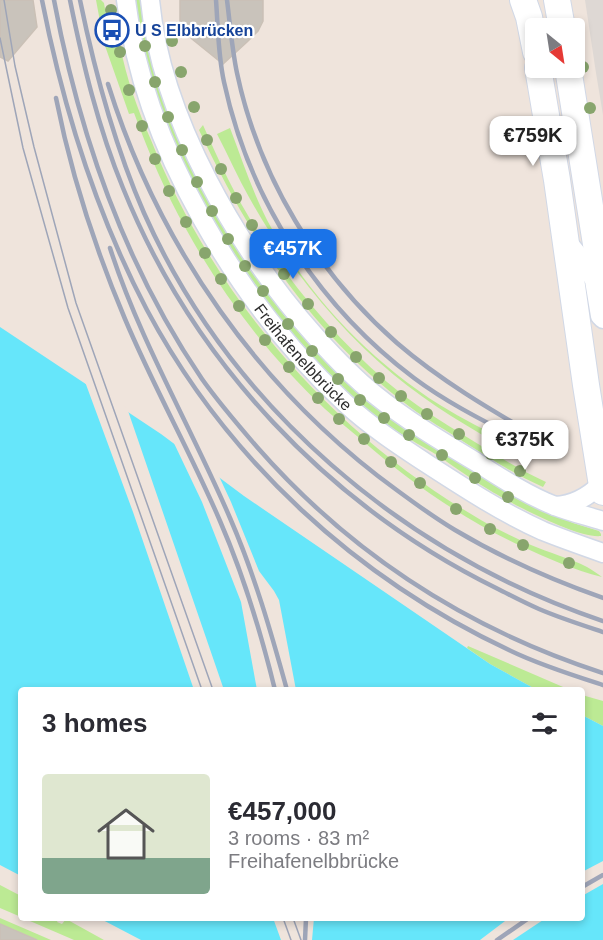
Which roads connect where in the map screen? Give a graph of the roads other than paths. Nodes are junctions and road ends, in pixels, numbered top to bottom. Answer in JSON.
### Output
{"nodes":[{"id":1,"x":126,"y":0,"type":"edge"},
{"id":2,"x":150,"y":0,"type":"edge"},
{"id":3,"x":523,"y":0,"type":"edge"},
{"id":4,"x":557,"y":0,"type":"edge"},
{"id":5,"x":529,"y":18,"type":"edge"},
{"id":6,"x":560,"y":18,"type":"edge"},
{"id":7,"x":540,"y":78,"type":"edge"},
{"id":8,"x":570,"y":78,"type":"edge"},
{"id":9,"x":565,"y":239,"type":"junction"},
{"id":10,"x":603,"y":288,"type":"edge"},
{"id":11,"x":603,"y":319,"type":"edge"},
{"id":12,"x":602,"y":488,"type":"edge"},
{"id":13,"x":555,"y":506,"type":"junction"},
{"id":14,"x":603,"y":521,"type":"edge"},
{"id":15,"x":576,"y":543,"type":"junction"},
{"id":16,"x":603,"y":544,"type":"edge"},
{"id":17,"x":603,"y":553,"type":"edge"}],
"edges":[{"from":1,"to":15,"type":"street","name":"Freihafenelbbrücke"},
{"from":2,"to":13,"type":"street","name":"Freihafenelbbrücke"},
{"from":3,"to":5,"type":"main road"},
{"from":4,"to":6,"type":"main road"},
{"from":7,"to":9,"type":"main road"},
{"from":8,"to":10,"type":"main road"},
{"from":9,"to":11,"type":"street"},
{"from":9,"to":12,"type":"main road"},
{"from":12,"to":13,"type":"street"},
{"from":13,"to":14,"type":"street","name":"Freihafenelbbrücke"},
{"from":15,"to":16,"type":"street"},
{"from":15,"to":17,"type":"street","name":"Freihafenelbbrücke"}]}
